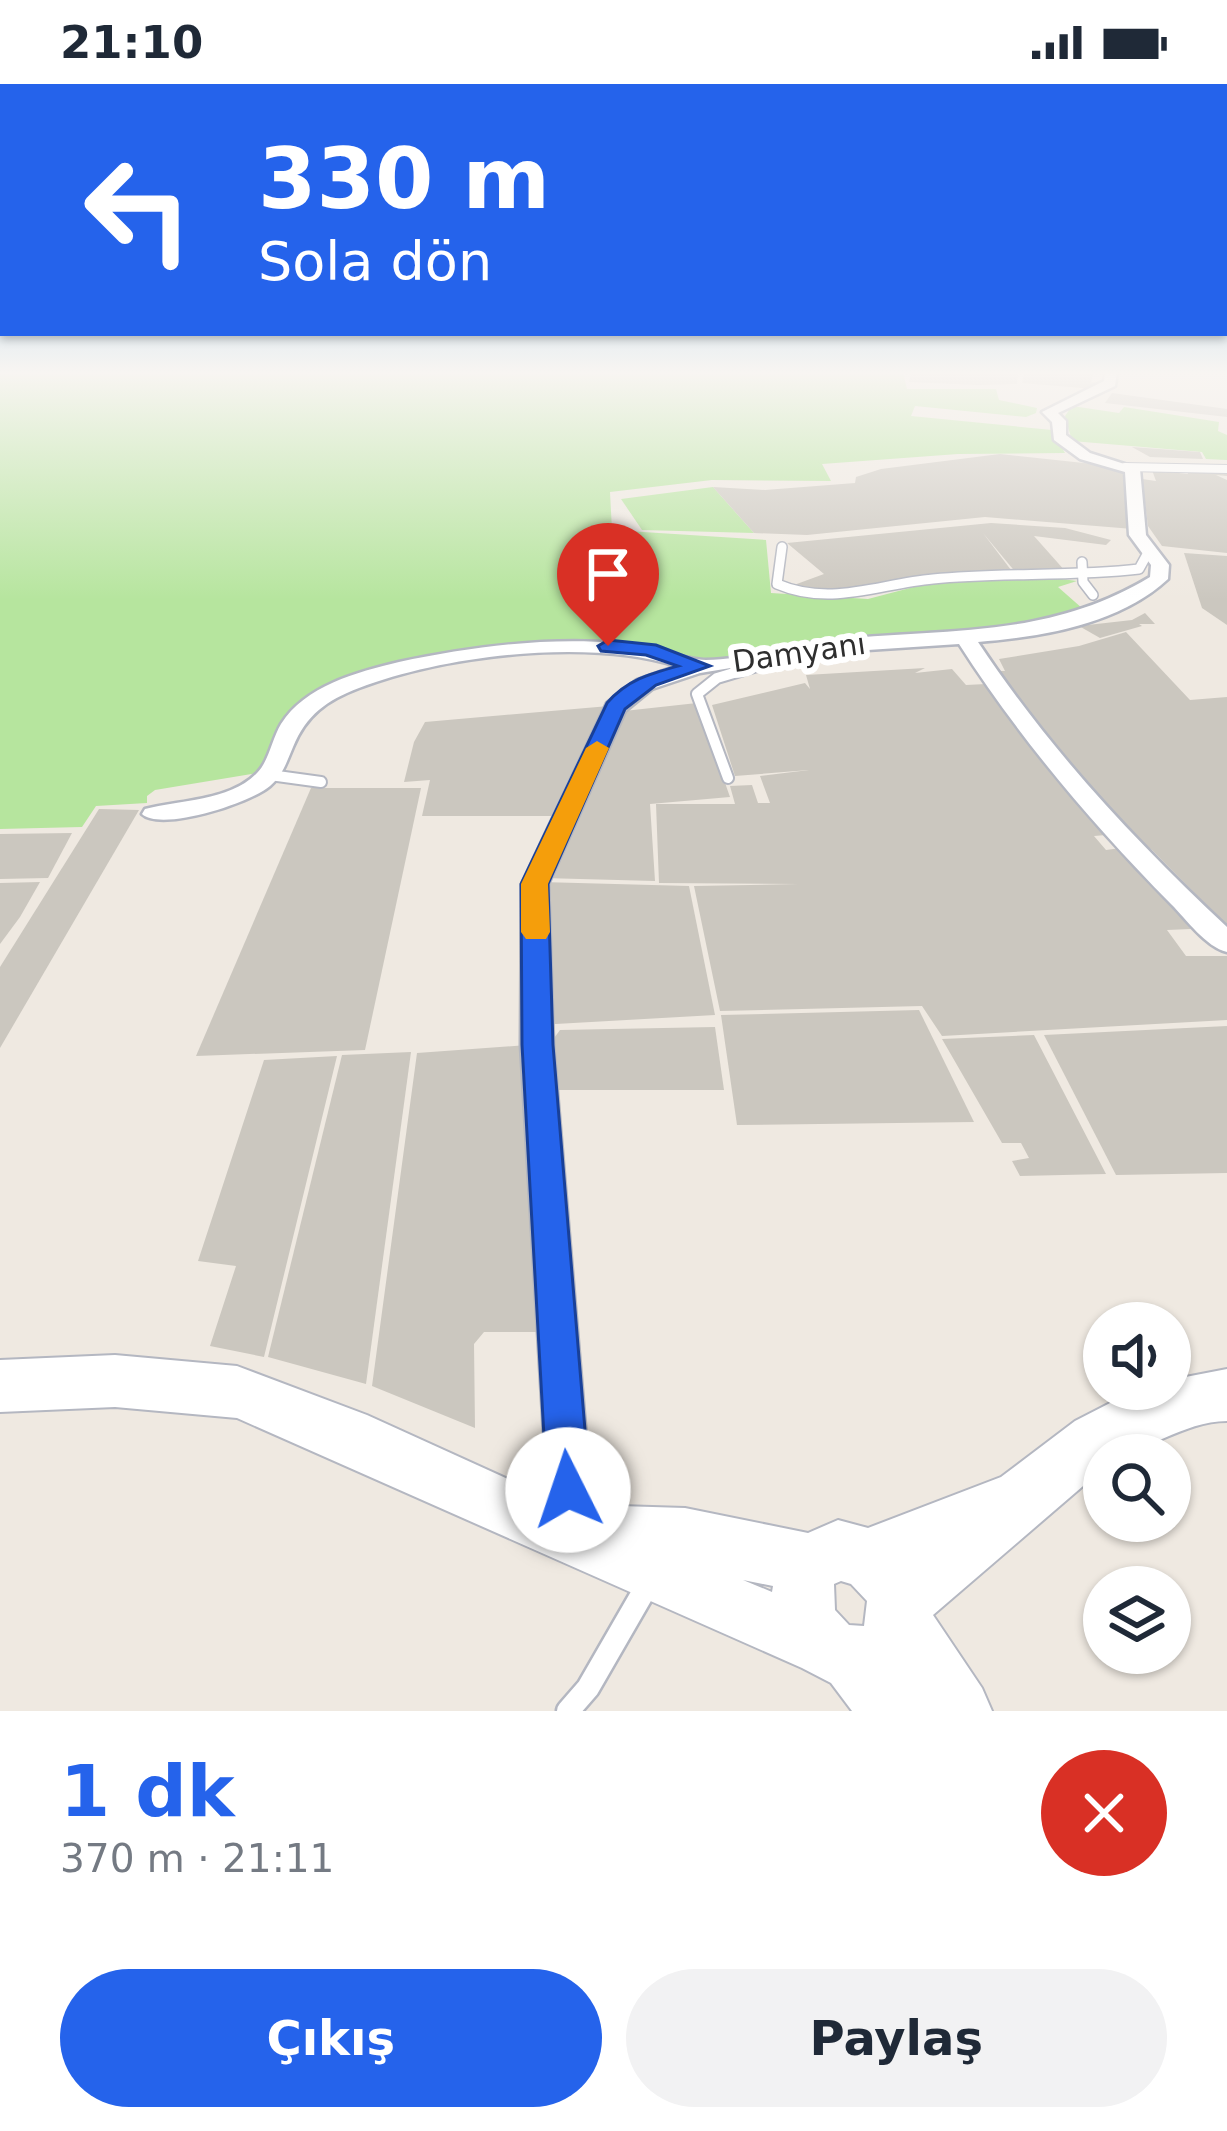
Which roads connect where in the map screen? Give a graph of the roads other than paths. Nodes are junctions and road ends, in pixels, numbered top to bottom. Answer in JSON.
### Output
{"nodes":[{"id":1,"x":1070,"y":448,"type":"edge"},
{"id":2,"x":1125,"y":467,"type":"junction"},
{"id":3,"x":1227,"y":470,"type":"edge"},
{"id":4,"x":782,"y":547,"type":"dead end"},
{"id":5,"x":1150,"y":549,"type":"junction"},
{"id":6,"x":1083,"y":567,"type":"junction"},
{"id":7,"x":1093,"y":595,"type":"dead end"},
{"id":8,"x":966,"y":639,"type":"junction"},
{"id":9,"x":768,"y":658,"type":"junction"},
{"id":10,"x":699,"y":666,"type":"junction"},
{"id":11,"x":270,"y":775,"type":"junction"},
{"id":12,"x":728,"y":778,"type":"dead end"},
{"id":13,"x":321,"y":782,"type":"dead end"},
{"id":14,"x":154,"y":814,"type":"dead end"},
{"id":15,"x":1227,"y":943,"type":"edge"},
{"id":16,"x":0,"y":1386,"type":"edge"},
{"id":17,"x":1227,"y":1395,"type":"edge"},
{"id":18,"x":572,"y":1534,"type":"junction"},
{"id":19,"x":655,"y":1572,"type":"junction"},
{"id":20,"x":859,"y":1608,"type":"junction"},
{"id":21,"x":568,"y":1711,"type":"edge"},
{"id":22,"x":893,"y":1711,"type":"edge"},
{"id":23,"x":959,"y":1711,"type":"edge"}],
"edges":[{"from":1,"to":2,"type":"street"},
{"from":2,"to":3,"type":"lane"},
{"from":2,"to":5,"type":"street"},
{"from":4,"to":6,"type":"lane"},
{"from":5,"to":6,"type":"lane"},
{"from":5,"to":8,"type":"street","name":"Damyanı"},
{"from":6,"to":7,"type":"lane"},
{"from":8,"to":9,"type":"street","name":"Damyanı"},
{"from":8,"to":15,"type":"street"},
{"from":9,"to":10,"type":"street","name":"Damyanı"},
{"from":9,"to":12,"type":"lane"},
{"from":10,"to":11,"type":"street"},
{"from":10,"to":18,"type":"street","name":"Damyanı"},
{"from":11,"to":13,"type":"lane"},
{"from":11,"to":14,"type":"street"},
{"from":16,"to":18,"type":"street"},
{"from":17,"to":20,"type":"street"},
{"from":18,"to":19,"type":"street"},
{"from":18,"to":20,"type":"street"},
{"from":19,"to":20,"type":"street"},
{"from":19,"to":21,"type":"lane"},
{"from":20,"to":22,"type":"street"},
{"from":20,"to":23,"type":"street"}]}
